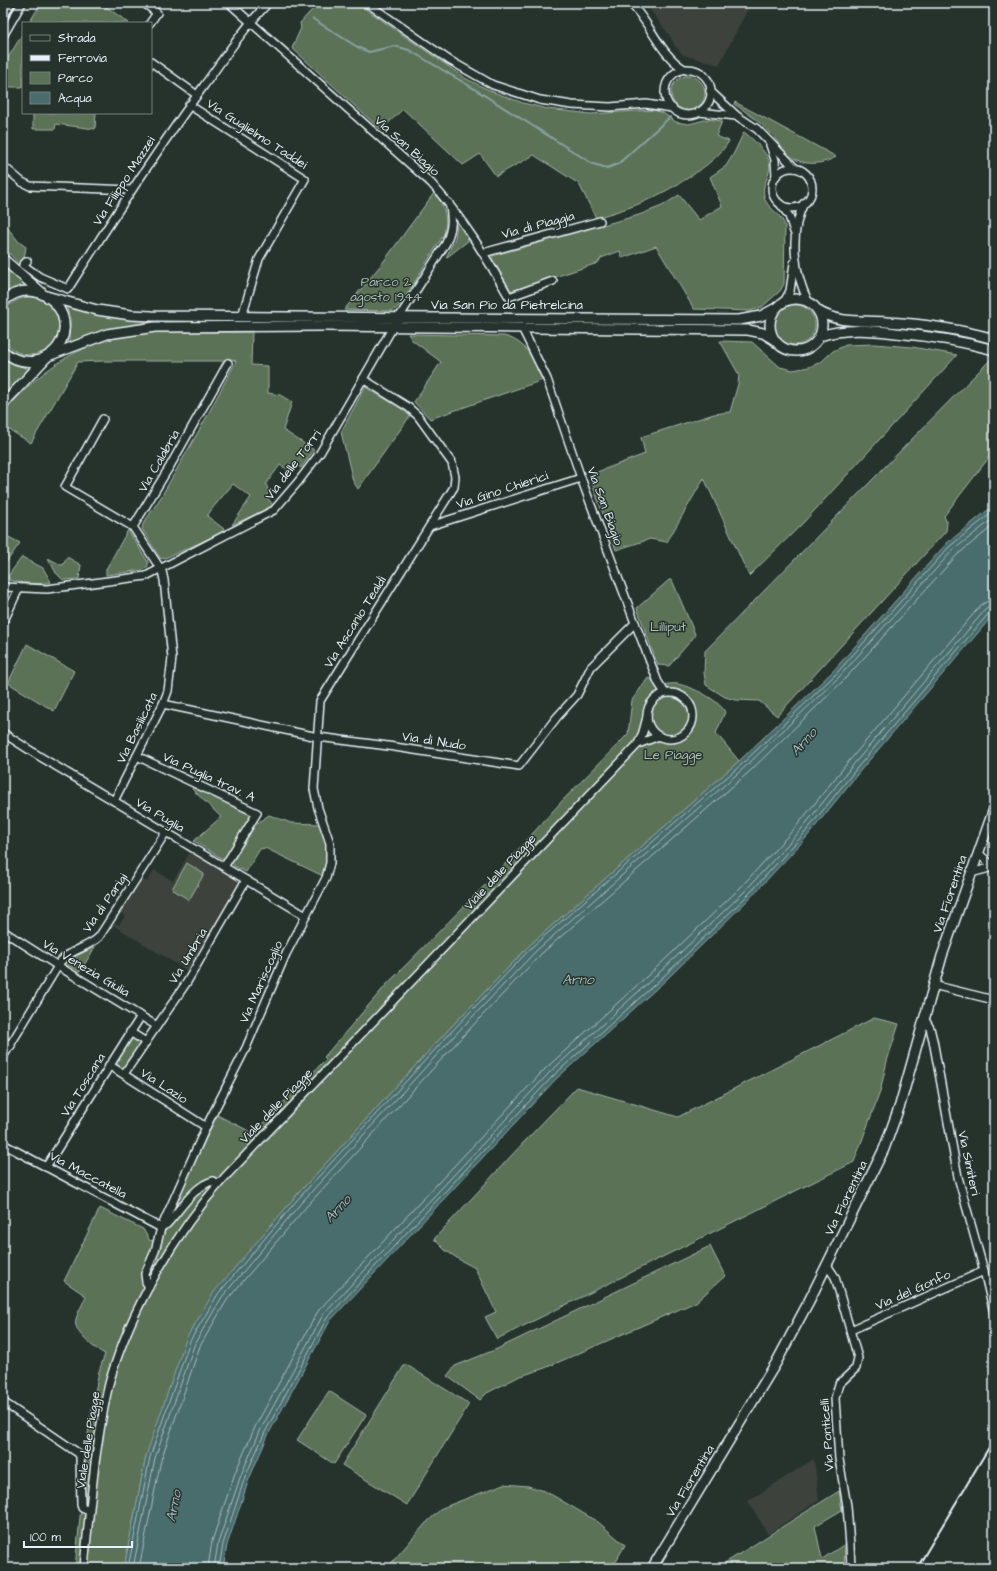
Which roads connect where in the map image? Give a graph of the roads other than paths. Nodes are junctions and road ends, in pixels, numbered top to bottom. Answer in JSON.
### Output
{"nodes":[{"id":1,"x":11,"y":3,"type":"edge"},
{"id":2,"x":22,"y":3,"type":"edge"},
{"id":3,"x":144,"y":3,"type":"edge"},
{"id":4,"x":229,"y":3,"type":"edge"},
{"id":5,"x":268,"y":3,"type":"edge"},
{"id":6,"x":367,"y":3,"type":"edge"},
{"id":7,"x":630,"y":3,"type":"edge"},
{"id":8,"x":3,"y":17,"type":"edge"},
{"id":9,"x":151,"y":22,"type":"edge"},
{"id":10,"x":250,"y":22,"type":"junction"},
{"id":11,"x":3,"y":36,"type":"edge"},
{"id":12,"x":152,"y":63,"type":"edge"},
{"id":13,"x":686,"y":70,"type":"junction"},
{"id":14,"x":710,"y":90,"type":"junction"},
{"id":15,"x":197,"y":95,"type":"junction"},
{"id":16,"x":189,"y":105,"type":"junction"},
{"id":17,"x":672,"y":108,"type":"junction"},
{"id":18,"x":699,"y":112,"type":"junction"},
{"id":19,"x":736,"y":116,"type":"junction"},
{"id":20,"x":769,"y":143,"type":"junction"},
{"id":21,"x":3,"y":166,"type":"edge"},
{"id":22,"x":795,"y":168,"type":"junction"},
{"id":23,"x":776,"y":176,"type":"junction"},
{"id":24,"x":131,"y":190,"type":"junction"},
{"id":25,"x":450,"y":203,"type":"junction"},
{"id":26,"x":804,"y":203,"type":"junction"},
{"id":27,"x":781,"y":205,"type":"junction"},
{"id":28,"x":600,"y":221,"type":"dead end"},
{"id":29,"x":796,"y":236,"type":"junction"},
{"id":30,"x":483,"y":253,"type":"junction"},
{"id":31,"x":796,"y":255,"type":"junction"},
{"id":32,"x":3,"y":259,"type":"edge"},
{"id":33,"x":27,"y":261,"type":"dead end"},
{"id":34,"x":553,"y":281,"type":"dead end"},
{"id":35,"x":45,"y":295,"type":"junction"},
{"id":36,"x":3,"y":302,"type":"edge"},
{"id":37,"x":784,"y":302,"type":"junction"},
{"id":38,"x":809,"y":303,"type":"junction"},
{"id":39,"x":776,"y":308,"type":"junction"},
{"id":40,"x":818,"y":311,"type":"junction"},
{"id":41,"x":242,"y":316,"type":"junction"},
{"id":42,"x":399,"y":317,"type":"junction"},
{"id":43,"x":393,"y":327,"type":"junction"},
{"id":44,"x":522,"y":328,"type":"junction"},
{"id":45,"x":820,"y":336,"type":"junction"},
{"id":46,"x":773,"y":339,"type":"junction"},
{"id":47,"x":994,"y":339,"type":"edge"},
{"id":48,"x":3,"y":350,"type":"edge"},
{"id":49,"x":994,"y":350,"type":"edge"},
{"id":50,"x":47,"y":356,"type":"junction"},
{"id":51,"x":228,"y":363,"type":"dead end"},
{"id":52,"x":363,"y":379,"type":"junction"},
{"id":53,"x":3,"y":404,"type":"edge"},
{"id":54,"x":103,"y":419,"type":"dead end"},
{"id":55,"x":581,"y":478,"type":"junction"},
{"id":56,"x":430,"y":526,"type":"junction"},
{"id":57,"x":133,"y":527,"type":"junction"},
{"id":58,"x":160,"y":569,"type":"junction"},
{"id":59,"x":3,"y":587,"type":"edge"},
{"id":60,"x":19,"y":588,"type":"junction"},
{"id":61,"x":3,"y":623,"type":"edge"},
{"id":62,"x":635,"y":623,"type":"junction"},
{"id":63,"x":665,"y":693,"type":"junction"},
{"id":64,"x":163,"y":704,"type":"junction"},
{"id":65,"x":647,"y":717,"type":"junction"},
{"id":66,"x":3,"y":733,"type":"edge"},
{"id":67,"x":659,"y":736,"type":"junction"},
{"id":68,"x":318,"y":737,"type":"junction"},
{"id":69,"x":638,"y":744,"type":"junction"},
{"id":70,"x":137,"y":756,"type":"junction"},
{"id":71,"x":114,"y":801,"type":"junction"},
{"id":72,"x":994,"y":809,"type":"edge"},
{"id":73,"x":166,"y":832,"type":"junction"},
{"id":74,"x":978,"y":853,"type":"junction"},
{"id":75,"x":224,"y":867,"type":"junction"},
{"id":76,"x":993,"y":867,"type":"edge"},
{"id":77,"x":971,"y":872,"type":"junction"},
{"id":78,"x":246,"y":880,"type":"junction"},
{"id":79,"x":306,"y":916,"type":"junction"},
{"id":80,"x":3,"y":931,"type":"edge"},
{"id":81,"x":58,"y":966,"type":"junction"},
{"id":82,"x":933,"y":985,"type":"junction"},
{"id":83,"x":994,"y":1000,"type":"edge"},
{"id":84,"x":141,"y":1016,"type":"junction"},
{"id":85,"x":924,"y":1018,"type":"junction"},
{"id":86,"x":157,"y":1026,"type":"junction"},
{"id":87,"x":130,"y":1032,"type":"junction"},
{"id":88,"x":3,"y":1041,"type":"edge"},
{"id":89,"x":146,"y":1042,"type":"junction"},
{"id":90,"x":11,"y":1046,"type":"junction"},
{"id":91,"x":3,"y":1057,"type":"edge"},
{"id":92,"x":109,"y":1065,"type":"junction"},
{"id":93,"x":124,"y":1074,"type":"junction"},
{"id":94,"x":206,"y":1127,"type":"junction"},
{"id":95,"x":3,"y":1144,"type":"edge"},
{"id":96,"x":46,"y":1167,"type":"junction"},
{"id":97,"x":218,"y":1184,"type":"junction"},
{"id":98,"x":161,"y":1228,"type":"junction"},
{"id":99,"x":827,"y":1265,"type":"junction"},
{"id":100,"x":984,"y":1270,"type":"junction"},
{"id":101,"x":149,"y":1287,"type":"junction"},
{"id":102,"x":994,"y":1313,"type":"edge"},
{"id":103,"x":851,"y":1330,"type":"junction"},
{"id":104,"x":3,"y":1402,"type":"edge"},
{"id":105,"x":89,"y":1512,"type":"junction"},
{"id":106,"x":84,"y":1568,"type":"edge"},
{"id":107,"x":652,"y":1568,"type":"edge"},
{"id":108,"x":851,"y":1568,"type":"edge"}],
"edges":[{"from":1,"to":8,"type":"street"},
{"from":2,"to":11,"type":"street"},
{"from":3,"to":9,"type":"street"},
{"from":4,"to":10,"type":"street","name":"Via San Biagio"},
{"from":5,"to":10,"type":"street","name":"Via Filippo Mazzei"},
{"from":6,"to":17,"type":"street"},
{"from":7,"to":13,"type":"street"},
{"from":10,"to":15,"type":"street","name":"Via Filippo Mazzei"},
{"from":10,"to":25,"type":"street","name":"Via San Biagio"},
{"from":12,"to":15,"type":"street"},
{"from":13,"to":14,"type":"street"},
{"from":13,"to":17,"type":"street"},
{"from":14,"to":18,"type":"street"},
{"from":14,"to":19,"type":"street"},
{"from":15,"to":16,"type":"street","name":"Via Filippo Mazzei"},
{"from":16,"to":24,"type":"street","name":"Via Filippo Mazzei"},
{"from":16,"to":41,"type":"street","name":"Via Guglielmo Taddei"},
{"from":17,"to":18,"type":"street"},
{"from":18,"to":19,"type":"street"},
{"from":19,"to":20,"type":"street"},
{"from":20,"to":22,"type":"street"},
{"from":20,"to":23,"type":"street"},
{"from":21,"to":24,"type":"street"},
{"from":22,"to":23,"type":"street"},
{"from":22,"to":26,"type":"street"},
{"from":23,"to":27,"type":"street"},
{"from":24,"to":33,"type":"street","name":"Via Filippo Mazzei"},
{"from":25,"to":30,"type":"street","name":"Via San Biagio"},
{"from":25,"to":42,"type":"street","name":"Via delle Torri"},
{"from":26,"to":27,"type":"street"},
{"from":26,"to":29,"type":"street"},
{"from":27,"to":29,"type":"street"},
{"from":28,"to":30,"type":"street","name":"Via di Piaggia"},
{"from":29,"to":31,"type":"street"},
{"from":30,"to":34,"type":"street","name":"Via San Biagio"},
{"from":31,"to":37,"type":"street"},
{"from":31,"to":38,"type":"street"},
{"from":32,"to":35,"type":"main road"},
{"from":35,"to":36,"type":"main road","name":"Via San Pio da Pietrelcina"},
{"from":35,"to":41,"type":"main road","name":"Via San Pio da Pietrelcina"},
{"from":35,"to":50,"type":"main road"},
{"from":37,"to":38,"type":"main road"},
{"from":37,"to":39,"type":"main road"},
{"from":38,"to":40,"type":"main road"},
{"from":39,"to":42,"type":"main road","name":"Via San Pio da Pietrelcina"},
{"from":39,"to":46,"type":"main road"},
{"from":40,"to":45,"type":"main road"},
{"from":40,"to":47,"type":"main road"},
{"from":41,"to":42,"type":"main road","name":"Via San Pio da Pietrelcina"},
{"from":42,"to":43,"type":"street","name":"Via delle Torri"},
{"from":43,"to":44,"type":"main road","name":"Via San Pio da Pietrelcina"},
{"from":43,"to":50,"type":"main road","name":"Via San Pio da Pietrelcina"},
{"from":43,"to":52,"type":"street","name":"Via delle Torri"},
{"from":44,"to":46,"type":"main road","name":"Via San Pio da Pietrelcina"},
{"from":44,"to":55,"type":"street","name":"Via San Biagio"},
{"from":45,"to":46,"type":"main road"},
{"from":45,"to":49,"type":"main road"},
{"from":48,"to":50,"type":"main road","name":"Via San Pio da Pietrelcina"},
{"from":50,"to":53,"type":"main road"},
{"from":51,"to":57,"type":"street","name":"Via Calabria"},
{"from":52,"to":56,"type":"street","name":"Via Ascanio Tealdi"},
{"from":52,"to":58,"type":"street","name":"Via delle Torri"},
{"from":54,"to":57,"type":"street"},
{"from":55,"to":56,"type":"street","name":"Via Gino Chierici"},
{"from":55,"to":62,"type":"street","name":"Via San Biagio"},
{"from":56,"to":68,"type":"street","name":"Via Ascanio Tealdi"},
{"from":57,"to":58,"type":"street"},
{"from":58,"to":60,"type":"street","name":"Via delle Torri"},
{"from":58,"to":64,"type":"street","name":"Via Basilicata"},
{"from":59,"to":60,"type":"street","name":"Via delle Torri"},
{"from":60,"to":61,"type":"street"},
{"from":62,"to":63,"type":"street","name":"Via San Biagio"},
{"from":62,"to":68,"type":"street","name":"Via di Nudo"},
{"from":63,"to":65,"type":"street"},
{"from":63,"to":67,"type":"street"},
{"from":64,"to":68,"type":"street","name":"Via di Nudo"},
{"from":64,"to":70,"type":"street","name":"Via Basilicata"},
{"from":65,"to":67,"type":"street"},
{"from":65,"to":69,"type":"street","name":"Viale delle Piagge"},
{"from":66,"to":71,"type":"street","name":"Via Puglia"},
{"from":67,"to":69,"type":"street","name":"Viale delle Piagge"},
{"from":68,"to":79,"type":"street","name":"Via Mariscoglio"},
{"from":69,"to":97,"type":"street","name":"Viale delle Piagge"},
{"from":70,"to":71,"type":"street","name":"Via Basilicata"},
{"from":70,"to":75,"type":"street","name":"Via Puglia trav. A"},
{"from":71,"to":73,"type":"street","name":"Via Puglia"},
{"from":72,"to":74,"type":"main road","name":"Via Fiorentina"},
{"from":73,"to":75,"type":"street","name":"Via Puglia"},
{"from":73,"to":81,"type":"street","name":"Via di Parigi"},
{"from":74,"to":76,"type":"street"},
{"from":74,"to":77,"type":"main road","name":"Via Fiorentina"},
{"from":75,"to":78,"type":"street","name":"Via Puglia"},
{"from":76,"to":77,"type":"street"},
{"from":77,"to":82,"type":"main road","name":"Via Fiorentina"},
{"from":78,"to":79,"type":"street","name":"Via Puglia"},
{"from":78,"to":86,"type":"street","name":"Via Umbria"},
{"from":79,"to":94,"type":"street","name":"Via Mariscoglio"},
{"from":80,"to":81,"type":"street","name":"Via Venezia Giulia"},
{"from":81,"to":84,"type":"street","name":"Via Venezia Giulia"},
{"from":81,"to":90,"type":"street","name":"Via di Parigi"},
{"from":82,"to":83,"type":"street"},
{"from":82,"to":85,"type":"main road","name":"Via Fiorentina"},
{"from":84,"to":86,"type":"street","name":"Via Venezia Giulia"},
{"from":84,"to":87,"type":"street","name":"Via Toscana"},
{"from":85,"to":99,"type":"main road","name":"Via Fiorentina"},
{"from":85,"to":100,"type":"street","name":"Via Simiteri"},
{"from":86,"to":89,"type":"street","name":"Via Umbria"},
{"from":87,"to":89,"type":"street"},
{"from":87,"to":92,"type":"street","name":"Via Toscana"},
{"from":88,"to":90,"type":"street"},
{"from":89,"to":93,"type":"street","name":"Via Umbria"},
{"from":90,"to":91,"type":"street","name":"Via di Parigi"},
{"from":92,"to":93,"type":"street","name":"Via Lazio"},
{"from":92,"to":96,"type":"street","name":"Via Toscana"},
{"from":93,"to":94,"type":"street","name":"Via Lazio"},
{"from":94,"to":98,"type":"street","name":"Via Mariscoglio"},
{"from":95,"to":96,"type":"street","name":"Via Maccatella"},
{"from":96,"to":98,"type":"street","name":"Via Maccatella"},
{"from":97,"to":98,"type":"street"},
{"from":97,"to":101,"type":"street","name":"Viale delle Piagge"},
{"from":98,"to":101,"type":"street"},
{"from":99,"to":103,"type":"street","name":"Via Ponticelli"},
{"from":99,"to":107,"type":"main road","name":"Via Fiorentina"},
{"from":100,"to":102,"type":"street","name":"Via Simiteri"},
{"from":100,"to":103,"type":"street","name":"Via del Gonfo"},
{"from":101,"to":105,"type":"street","name":"Viale delle Piagge"},
{"from":103,"to":108,"type":"street","name":"Via Ponticelli"},
{"from":104,"to":105,"type":"street"},
{"from":105,"to":106,"type":"street","name":"Viale delle Piagge"}]}
